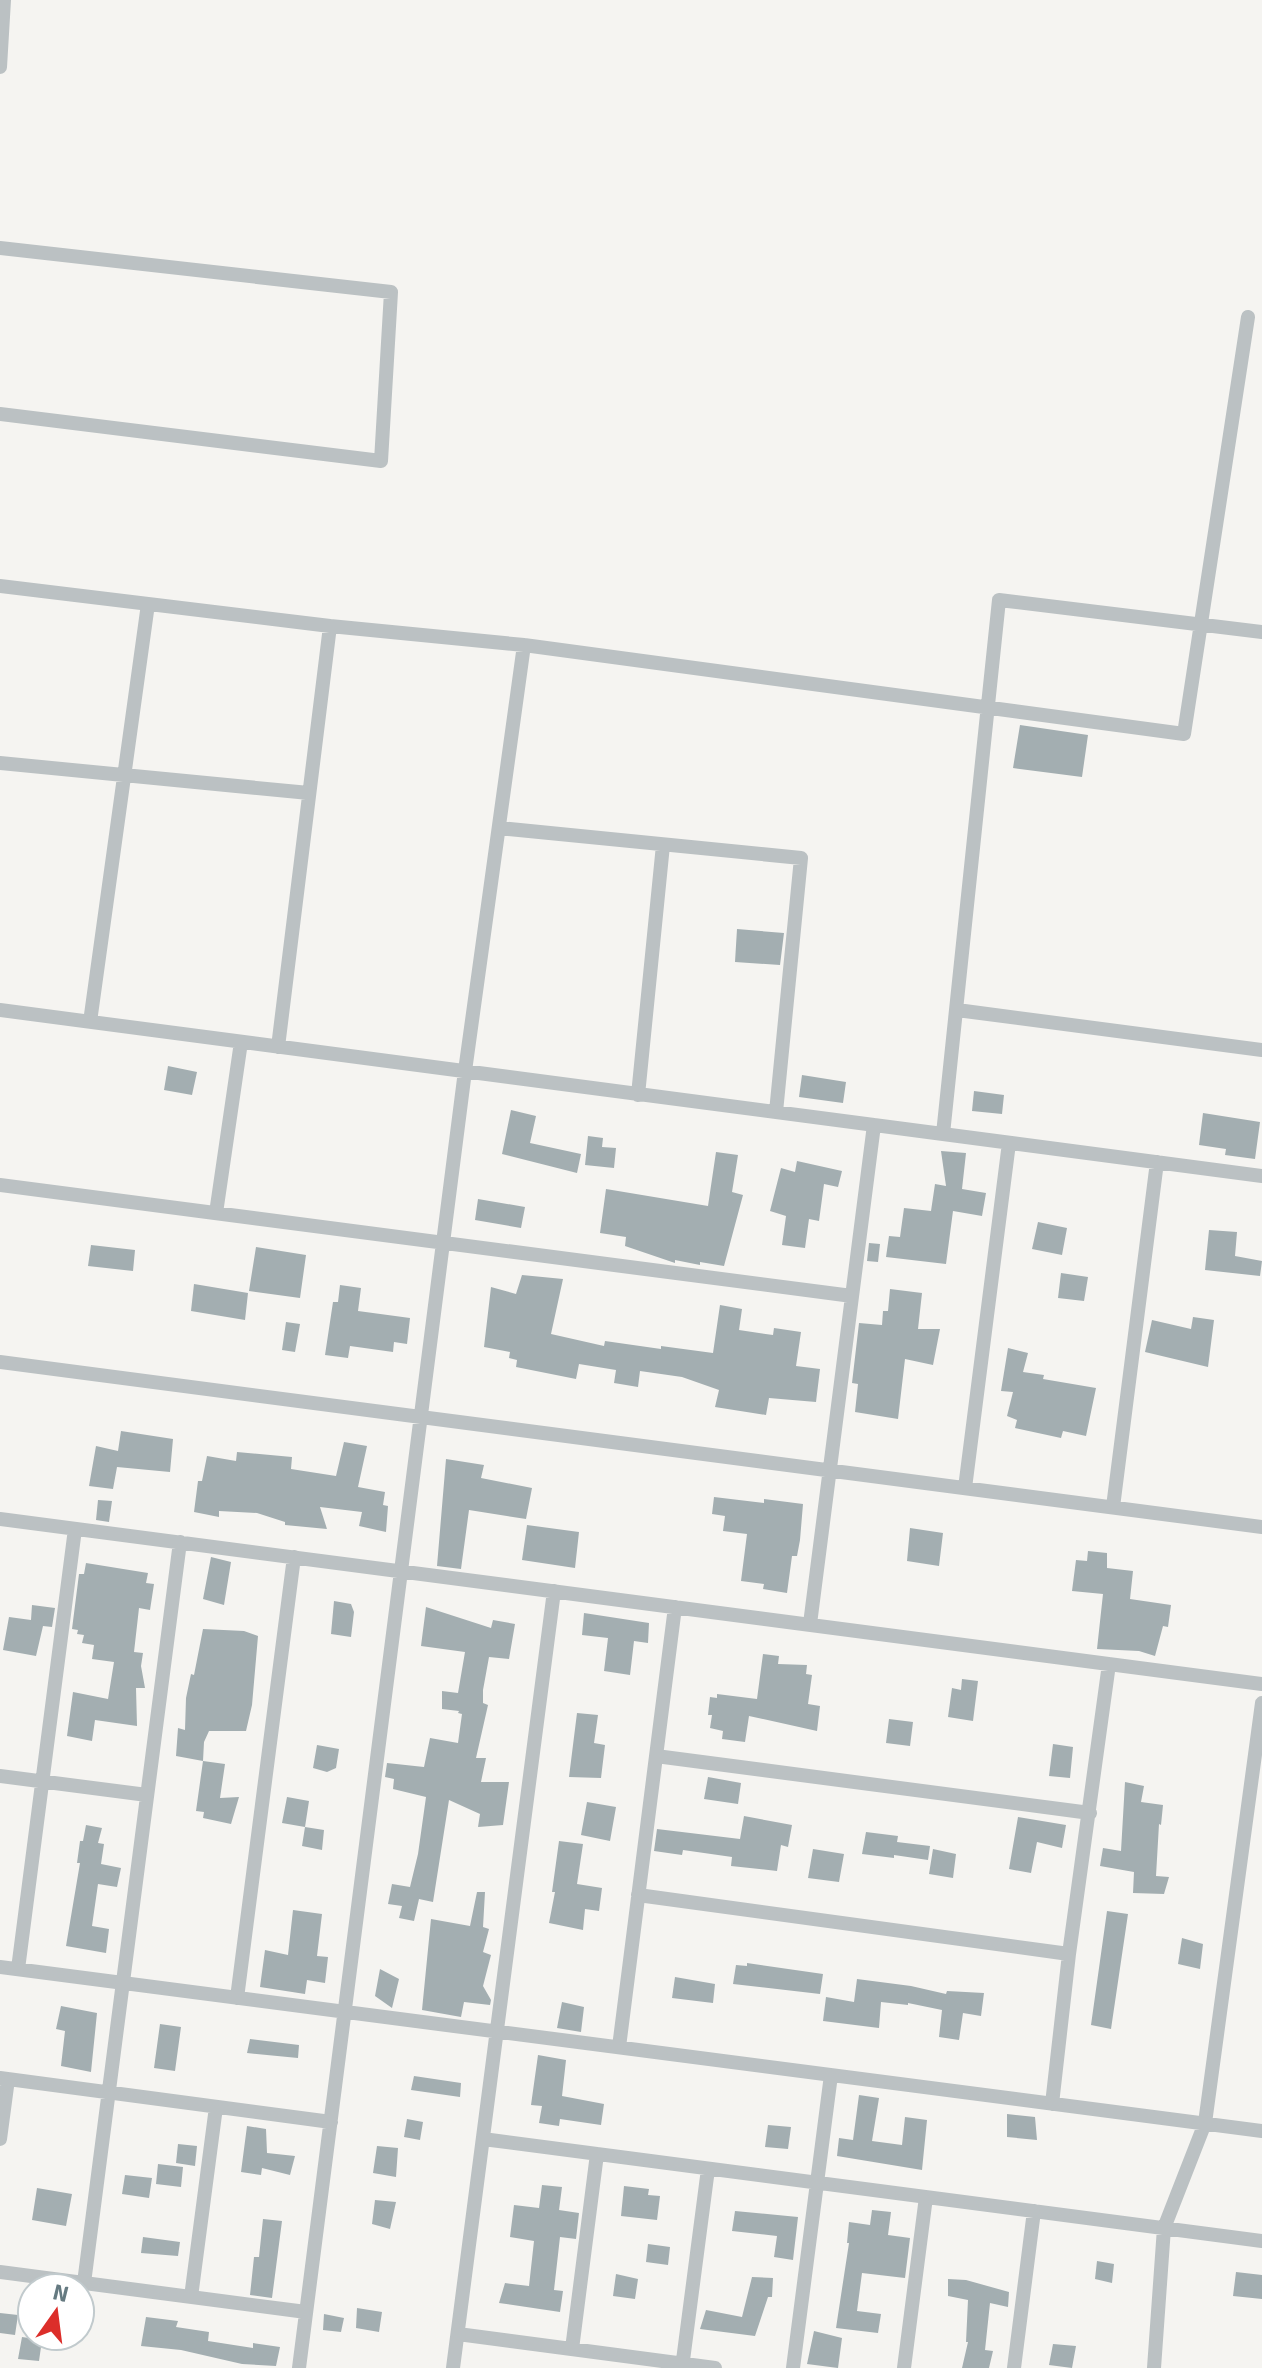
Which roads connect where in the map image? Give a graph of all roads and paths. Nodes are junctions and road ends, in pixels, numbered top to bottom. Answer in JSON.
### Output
{"nodes":[{"id":1,"x":4,"y":0,"type":"edge"},
{"id":2,"x":0,"y":67,"type":"edge"},
{"id":3,"x":0,"y":248,"type":"edge"},
{"id":4,"x":1248,"y":317,"type":"dead end"},
{"id":5,"x":0,"y":414,"type":"edge"},
{"id":6,"x":0,"y":586,"type":"edge"},
{"id":7,"x":148,"y":604,"type":"junction"},
{"id":8,"x":1201,"y":625,"type":"junction"},
{"id":9,"x":330,"y":626,"type":"junction"},
{"id":10,"x":1262,"y":632,"type":"edge"},
{"id":11,"x":524,"y":645,"type":"junction"},
{"id":12,"x":989,"y":708,"type":"junction"},
{"id":13,"x":0,"y":763,"type":"edge"},
{"id":14,"x":124,"y":775,"type":"junction"},
{"id":15,"x":309,"y":793,"type":"junction"},
{"id":16,"x":499,"y":828,"type":"junction"},
{"id":17,"x":663,"y":845,"type":"junction"},
{"id":18,"x":0,"y":1010,"type":"edge"},
{"id":19,"x":957,"y":1010,"type":"junction"},
{"id":20,"x":90,"y":1022,"type":"junction"},
{"id":21,"x":241,"y":1042,"type":"junction"},
{"id":22,"x":278,"y":1047,"type":"junction"},
{"id":23,"x":1262,"y":1050,"type":"edge"},
{"id":24,"x":465,"y":1071,"type":"junction"},
{"id":25,"x":638,"y":1095,"type":"junction"},
{"id":26,"x":776,"y":1112,"type":"junction"},
{"id":27,"x":874,"y":1125,"type":"junction"},
{"id":28,"x":943,"y":1134,"type":"junction"},
{"id":29,"x":1009,"y":1143,"type":"junction"},
{"id":30,"x":1157,"y":1162,"type":"junction"},
{"id":31,"x":1262,"y":1176,"type":"edge"},
{"id":32,"x":0,"y":1185,"type":"edge"},
{"id":33,"x":216,"y":1213,"type":"junction"},
{"id":34,"x":443,"y":1243,"type":"junction"},
{"id":35,"x":852,"y":1296,"type":"junction"},
{"id":36,"x":0,"y":1362,"type":"edge"},
{"id":37,"x":421,"y":1417,"type":"junction"},
{"id":38,"x":830,"y":1470,"type":"junction"},
{"id":39,"x":965,"y":1488,"type":"junction"},
{"id":40,"x":1113,"y":1507,"type":"junction"},
{"id":41,"x":0,"y":1519,"type":"edge"},
{"id":42,"x":1262,"y":1527,"type":"edge"},
{"id":43,"x":75,"y":1529,"type":"junction"},
{"id":44,"x":180,"y":1542,"type":"junction"},
{"id":45,"x":294,"y":1557,"type":"junction"},
{"id":46,"x":401,"y":1571,"type":"junction"},
{"id":47,"x":554,"y":1591,"type":"junction"},
{"id":48,"x":675,"y":1607,"type":"junction"},
{"id":49,"x":810,"y":1624,"type":"junction"},
{"id":50,"x":1109,"y":1664,"type":"junction"},
{"id":51,"x":1262,"y":1684,"type":"edge"},
{"id":52,"x":1262,"y":1703,"type":"edge"},
{"id":53,"x":656,"y":1756,"type":"junction"},
{"id":54,"x":0,"y":1776,"type":"edge"},
{"id":55,"x":42,"y":1781,"type":"junction"},
{"id":56,"x":147,"y":1795,"type":"junction"},
{"id":57,"x":1090,"y":1813,"type":"junction"},
{"id":58,"x":638,"y":1895,"type":"junction"},
{"id":59,"x":1069,"y":1954,"type":"junction"},
{"id":60,"x":0,"y":1967,"type":"edge"},
{"id":61,"x":18,"y":1969,"type":"junction"},
{"id":62,"x":123,"y":1983,"type":"junction"},
{"id":63,"x":237,"y":1998,"type":"junction"},
{"id":64,"x":345,"y":2012,"type":"junction"},
{"id":65,"x":497,"y":2032,"type":"junction"},
{"id":66,"x":619,"y":2047,"type":"junction"},
{"id":67,"x":831,"y":2075,"type":"junction"},
{"id":68,"x":4,"y":2079,"type":"edge"},
{"id":69,"x":108,"y":2093,"type":"junction"},
{"id":70,"x":1052,"y":2104,"type":"junction"},
{"id":71,"x":216,"y":2107,"type":"junction"},
{"id":72,"x":331,"y":2122,"type":"junction"},
{"id":73,"x":1205,"y":2123,"type":"junction"},
{"id":74,"x":1262,"y":2131,"type":"edge"},
{"id":75,"x":0,"y":2139,"type":"edge"},
{"id":76,"x":483,"y":2139,"type":"junction"},
{"id":77,"x":597,"y":2154,"type":"junction"},
{"id":78,"x":708,"y":2169,"type":"junction"},
{"id":79,"x":817,"y":2183,"type":"junction"},
{"id":80,"x":926,"y":2197,"type":"junction"},
{"id":81,"x":1034,"y":2211,"type":"junction"},
{"id":82,"x":1164,"y":2228,"type":"junction"},
{"id":83,"x":1262,"y":2241,"type":"edge"},
{"id":84,"x":85,"y":2272,"type":"edge"},
{"id":85,"x":96,"y":2285,"type":"edge"},
{"id":86,"x":191,"y":2297,"type":"junction"},
{"id":87,"x":306,"y":2312,"type":"junction"},
{"id":88,"x":458,"y":2334,"type":"junction"},
{"id":89,"x":572,"y":2349,"type":"junction"},
{"id":90,"x":683,"y":2366,"type":"edge"},
{"id":91,"x":299,"y":2368,"type":"edge"},
{"id":92,"x":453,"y":2368,"type":"edge"},
{"id":93,"x":715,"y":2368,"type":"edge"},
{"id":94,"x":793,"y":2368,"type":"edge"},
{"id":95,"x":904,"y":2368,"type":"edge"},
{"id":96,"x":1014,"y":2368,"type":"edge"},
{"id":97,"x":1154,"y":2368,"type":"edge"}],
"edges":[{"from":1,"to":2,"type":"street"},
{"from":3,"to":5,"type":"street"},
{"from":4,"to":8,"type":"street"},
{"from":6,"to":7,"type":"street"},
{"from":7,"to":9,"type":"street"},
{"from":7,"to":14,"type":"street"},
{"from":8,"to":10,"type":"street"},
{"from":8,"to":12,"type":"street"},
{"from":8,"to":12,"type":"street"},
{"from":9,"to":11,"type":"street"},
{"from":9,"to":15,"type":"street"},
{"from":11,"to":12,"type":"street"},
{"from":11,"to":16,"type":"street"},
{"from":12,"to":19,"type":"street"},
{"from":13,"to":14,"type":"street"},
{"from":14,"to":15,"type":"street"},
{"from":14,"to":20,"type":"street"},
{"from":15,"to":22,"type":"street"},
{"from":16,"to":17,"type":"street"},
{"from":16,"to":24,"type":"street"},
{"from":17,"to":25,"type":"street"},
{"from":17,"to":26,"type":"street"},
{"from":18,"to":20,"type":"street"},
{"from":19,"to":23,"type":"street"},
{"from":19,"to":28,"type":"street"},
{"from":20,"to":21,"type":"street"},
{"from":21,"to":22,"type":"street"},
{"from":21,"to":33,"type":"street"},
{"from":22,"to":24,"type":"street"},
{"from":24,"to":25,"type":"street"},
{"from":24,"to":34,"type":"street"},
{"from":25,"to":26,"type":"street"},
{"from":26,"to":27,"type":"street"},
{"from":27,"to":28,"type":"street"},
{"from":27,"to":35,"type":"street"},
{"from":28,"to":29,"type":"street"},
{"from":29,"to":30,"type":"street"},
{"from":29,"to":39,"type":"street"},
{"from":30,"to":31,"type":"street"},
{"from":30,"to":40,"type":"street"},
{"from":32,"to":33,"type":"street"},
{"from":33,"to":34,"type":"street"},
{"from":34,"to":35,"type":"street"},
{"from":34,"to":37,"type":"street"},
{"from":35,"to":38,"type":"street"},
{"from":36,"to":37,"type":"street"},
{"from":37,"to":38,"type":"street"},
{"from":37,"to":46,"type":"street"},
{"from":38,"to":39,"type":"street"},
{"from":38,"to":49,"type":"street"},
{"from":39,"to":40,"type":"street"},
{"from":40,"to":42,"type":"street"},
{"from":41,"to":43,"type":"street"},
{"from":43,"to":44,"type":"street"},
{"from":43,"to":55,"type":"street"},
{"from":44,"to":45,"type":"street"},
{"from":44,"to":56,"type":"street"},
{"from":45,"to":46,"type":"street"},
{"from":45,"to":63,"type":"street"},
{"from":46,"to":47,"type":"street"},
{"from":46,"to":64,"type":"street"},
{"from":47,"to":48,"type":"street"},
{"from":47,"to":65,"type":"street"},
{"from":48,"to":49,"type":"street"},
{"from":48,"to":53,"type":"street"},
{"from":49,"to":50,"type":"street"},
{"from":50,"to":51,"type":"street"},
{"from":50,"to":57,"type":"street"},
{"from":52,"to":73,"type":"street"},
{"from":53,"to":57,"type":"street"},
{"from":53,"to":58,"type":"street"},
{"from":54,"to":55,"type":"street"},
{"from":55,"to":56,"type":"street"},
{"from":55,"to":61,"type":"street"},
{"from":56,"to":62,"type":"street"},
{"from":57,"to":59,"type":"street"},
{"from":58,"to":59,"type":"street"},
{"from":58,"to":66,"type":"street"},
{"from":59,"to":70,"type":"street"},
{"from":60,"to":61,"type":"street"},
{"from":61,"to":62,"type":"street"},
{"from":62,"to":63,"type":"street"},
{"from":62,"to":69,"type":"street"},
{"from":63,"to":64,"type":"street"},
{"from":64,"to":65,"type":"street"},
{"from":64,"to":72,"type":"street"},
{"from":65,"to":66,"type":"street"},
{"from":65,"to":76,"type":"street"},
{"from":66,"to":67,"type":"street"},
{"from":67,"to":70,"type":"street"},
{"from":67,"to":79,"type":"street"},
{"from":68,"to":69,"type":"street"},
{"from":68,"to":75,"type":"street"},
{"from":69,"to":71,"type":"street"},
{"from":69,"to":84,"type":"street"},
{"from":70,"to":73,"type":"street"},
{"from":71,"to":72,"type":"street"},
{"from":71,"to":86,"type":"street"},
{"from":72,"to":87,"type":"street"},
{"from":73,"to":74,"type":"street"},
{"from":73,"to":82,"type":"street"},
{"from":76,"to":77,"type":"street"},
{"from":76,"to":88,"type":"street"},
{"from":77,"to":78,"type":"street"},
{"from":77,"to":89,"type":"street"},
{"from":78,"to":79,"type":"street"},
{"from":78,"to":90,"type":"street"},
{"from":79,"to":80,"type":"street"},
{"from":79,"to":94,"type":"street"},
{"from":80,"to":81,"type":"street"},
{"from":80,"to":95,"type":"street"},
{"from":81,"to":82,"type":"street"},
{"from":81,"to":96,"type":"street"},
{"from":82,"to":83,"type":"street"},
{"from":82,"to":97,"type":"street"},
{"from":85,"to":86,"type":"street"},
{"from":86,"to":87,"type":"street"},
{"from":87,"to":91,"type":"street"},
{"from":88,"to":89,"type":"street"},
{"from":88,"to":92,"type":"street"},
{"from":89,"to":90,"type":"street"},
{"from":90,"to":93,"type":"street"}]}
